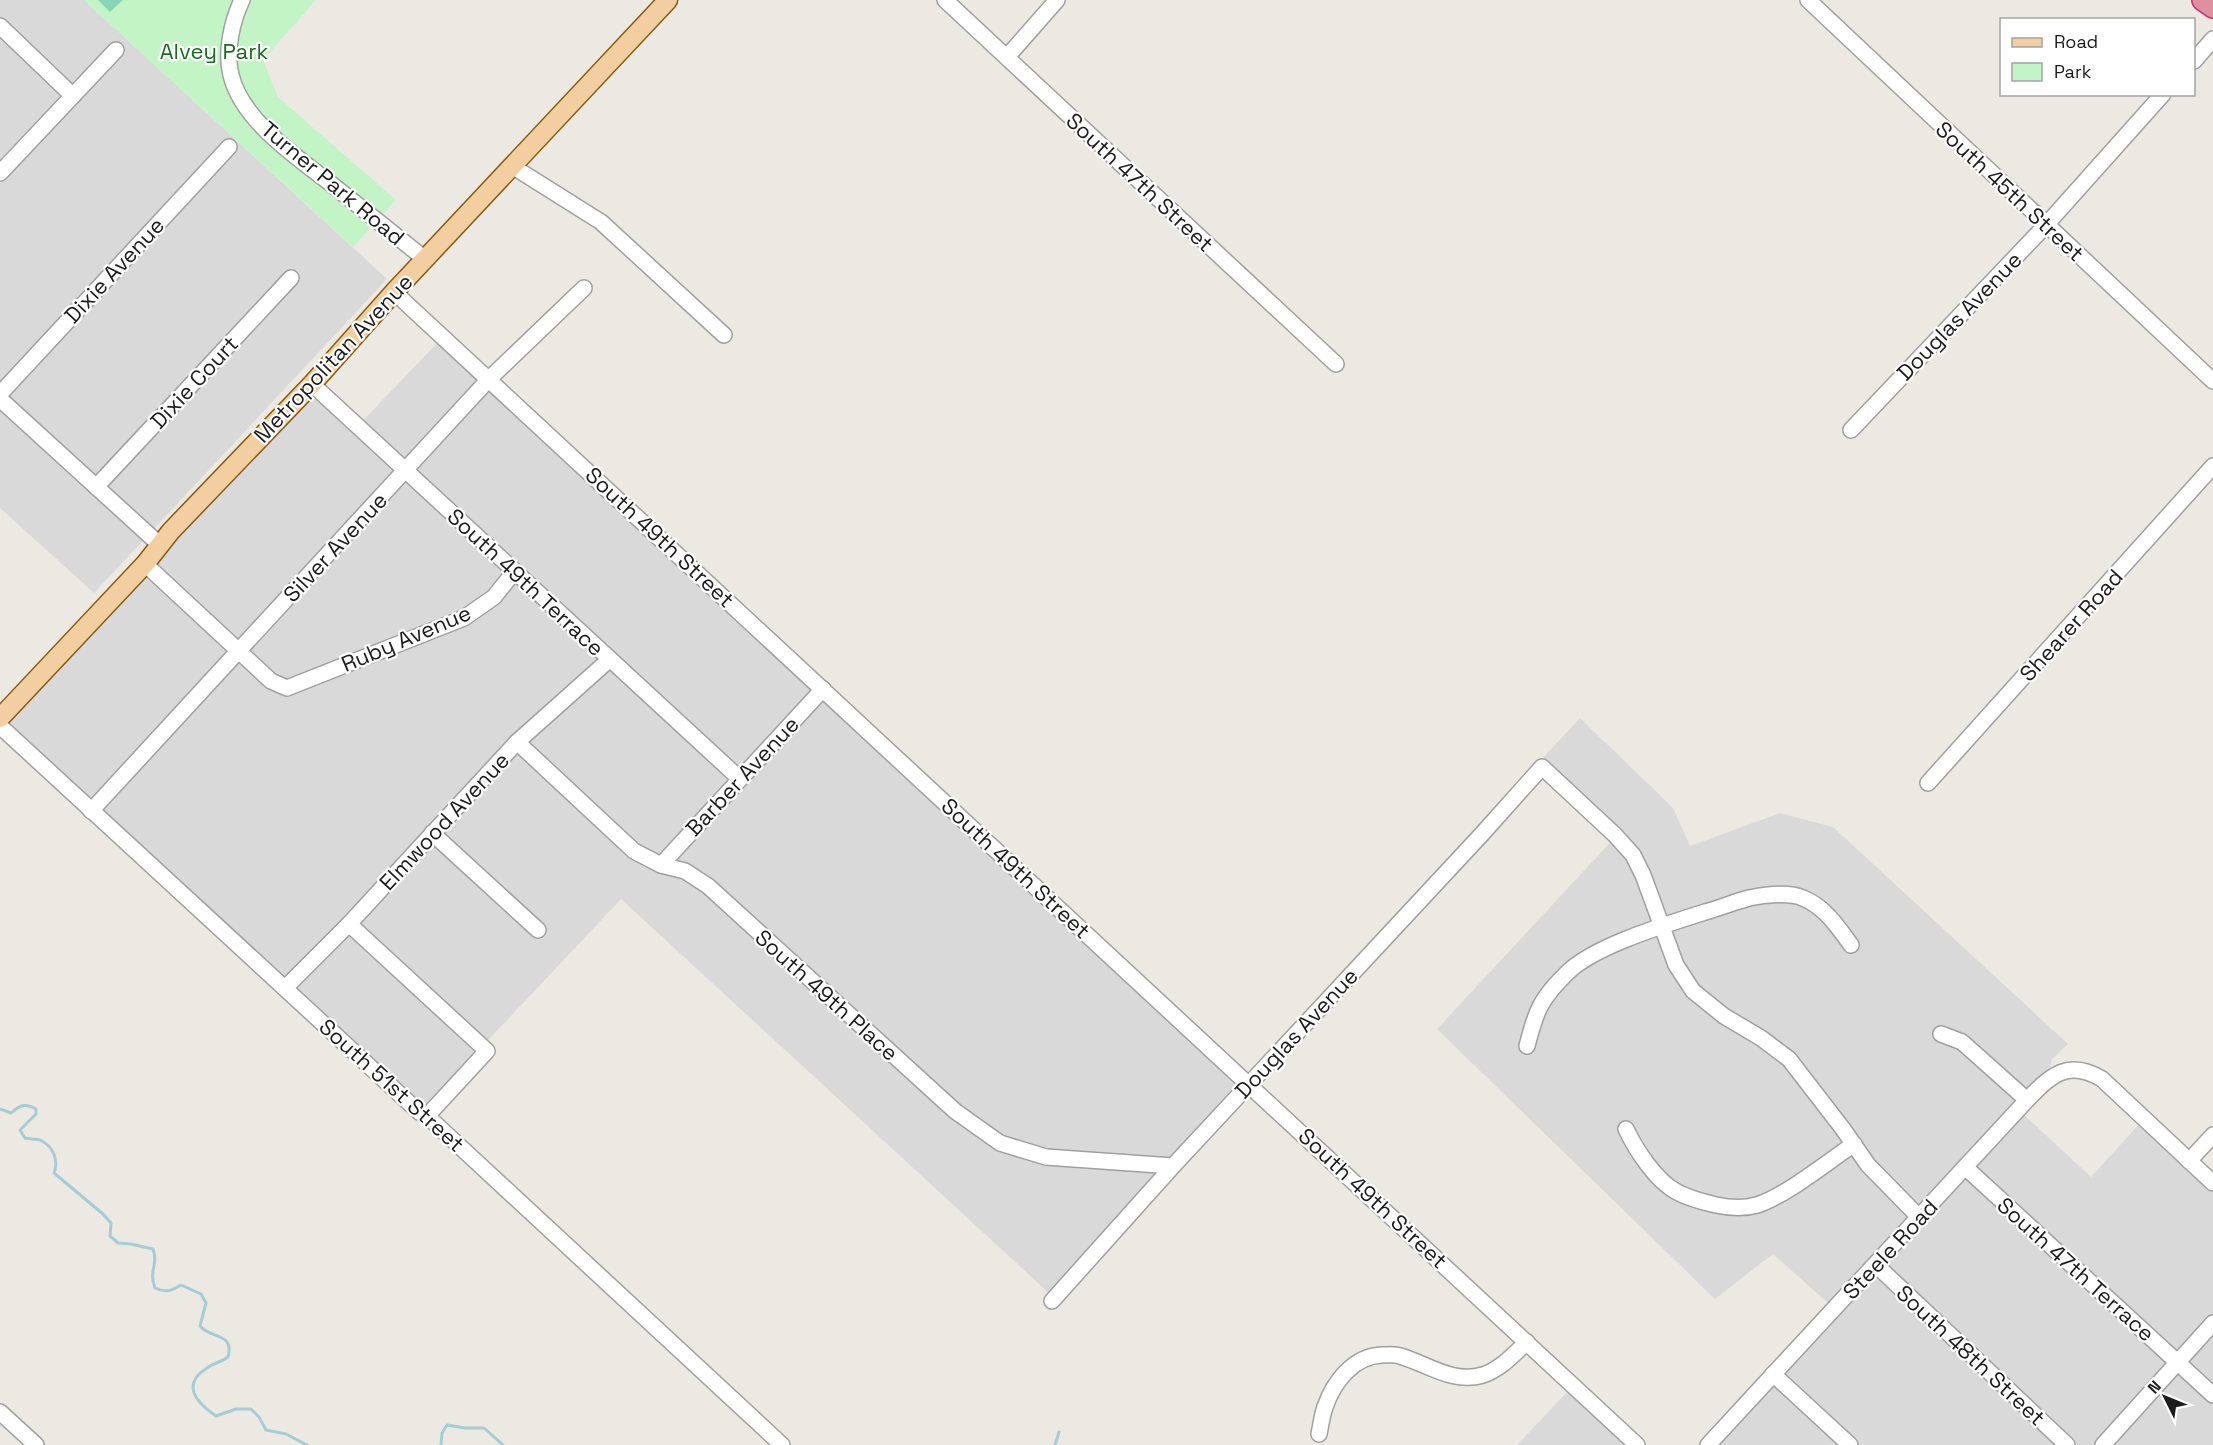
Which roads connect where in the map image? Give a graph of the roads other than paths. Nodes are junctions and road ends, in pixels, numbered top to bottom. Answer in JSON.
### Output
{"nodes":[{"id":1,"x":243,"y":0,"type":"edge"},
{"id":2,"x":668,"y":0,"type":"edge"},
{"id":3,"x":945,"y":0,"type":"edge"},
{"id":4,"x":1057,"y":0,"type":"edge"},
{"id":5,"x":1808,"y":0,"type":"edge"},
{"id":6,"x":0,"y":26,"type":"edge"},
{"id":7,"x":2213,"y":39,"type":"edge"},
{"id":8,"x":116,"y":50,"type":"dead end"},
{"id":9,"x":1007,"y":57,"type":"junction"},
{"id":10,"x":2195,"y":59,"type":"edge"},
{"id":11,"x":73,"y":96,"type":"junction"},
{"id":12,"x":2161,"y":96,"type":"edge"},
{"id":13,"x":229,"y":147,"type":"dead end"},
{"id":14,"x":512,"y":166,"type":"junction"},
{"id":15,"x":0,"y":173,"type":"edge"},
{"id":16,"x":2046,"y":225,"type":"junction"},
{"id":17,"x":424,"y":259,"type":"junction"},
{"id":18,"x":291,"y":278,"type":"dead end"},
{"id":19,"x":584,"y":288,"type":"dead end"},
{"id":20,"x":394,"y":292,"type":"junction"},
{"id":21,"x":724,"y":335,"type":"dead end"},
{"id":22,"x":1336,"y":364,"type":"dead end"},
{"id":23,"x":489,"y":379,"type":"junction"},
{"id":24,"x":2213,"y":381,"type":"edge"},
{"id":25,"x":312,"y":384,"type":"junction"},
{"id":26,"x":0,"y":394,"type":"edge"},
{"id":27,"x":0,"y":399,"type":"edge"},
{"id":28,"x":1851,"y":430,"type":"dead end"},
{"id":29,"x":2213,"y":466,"type":"edge"},
{"id":30,"x":405,"y":471,"type":"junction"},
{"id":31,"x":96,"y":487,"type":"junction"},
{"id":32,"x":160,"y":545,"type":"junction"},
{"id":33,"x":145,"y":564,"type":"junction"},
{"id":34,"x":514,"y":572,"type":"junction"},
{"id":35,"x":239,"y":651,"type":"junction"},
{"id":36,"x":610,"y":659,"type":"junction"},
{"id":37,"x":823,"y":688,"type":"junction"},
{"id":38,"x":3,"y":707,"type":"edge"},
{"id":39,"x":0,"y":726,"type":"edge"},
{"id":40,"x":517,"y":742,"type":"junction"},
{"id":41,"x":740,"y":779,"type":"junction"},
{"id":42,"x":1928,"y":783,"type":"dead end"},
{"id":43,"x":91,"y":811,"type":"junction"},
{"id":44,"x":432,"y":833,"type":"junction"},
{"id":45,"x":661,"y":865,"type":"junction"},
{"id":46,"x":349,"y":924,"type":"junction"},
{"id":47,"x":1661,"y":927,"type":"junction"},
{"id":48,"x":538,"y":930,"type":"dead end"},
{"id":49,"x":1851,"y":945,"type":"dead end"},
{"id":50,"x":285,"y":988,"type":"junction"},
{"id":51,"x":1941,"y":1034,"type":"dead end"},
{"id":52,"x":1527,"y":1046,"type":"dead end"},
{"id":53,"x":1250,"y":1084,"type":"junction"},
{"id":54,"x":2027,"y":1100,"type":"junction"},
{"id":55,"x":427,"y":1116,"type":"junction"},
{"id":56,"x":1626,"y":1129,"type":"dead end"},
{"id":57,"x":2213,"y":1135,"type":"edge"},
{"id":58,"x":1854,"y":1144,"type":"junction"},
{"id":59,"x":2189,"y":1161,"type":"junction"},
{"id":60,"x":1173,"y":1166,"type":"junction"},
{"id":61,"x":1965,"y":1167,"type":"junction"},
{"id":62,"x":2213,"y":1183,"type":"edge"},
{"id":63,"x":1920,"y":1218,"type":"junction"},
{"id":64,"x":1876,"y":1265,"type":"junction"},
{"id":65,"x":1052,"y":1301,"type":"dead end"},
{"id":66,"x":2213,"y":1323,"type":"edge"},
{"id":67,"x":1527,"y":1342,"type":"junction"},
{"id":68,"x":2178,"y":1362,"type":"junction"},
{"id":69,"x":1773,"y":1374,"type":"junction"},
{"id":70,"x":2213,"y":1395,"type":"edge"},
{"id":71,"x":0,"y":1412,"type":"edge"},
{"id":72,"x":1319,"y":1434,"type":"dead end"},
{"id":73,"x":36,"y":1445,"type":"edge"},
{"id":74,"x":782,"y":1445,"type":"edge"},
{"id":75,"x":1637,"y":1445,"type":"edge"},
{"id":76,"x":1708,"y":1445,"type":"edge"},
{"id":77,"x":1850,"y":1445,"type":"edge"},
{"id":78,"x":2067,"y":1445,"type":"edge"},
{"id":79,"x":2103,"y":1445,"type":"edge"}],
"edges":[{"from":1,"to":17,"type":"street","name":"Turner Park Road"},
{"from":2,"to":14,"type":"main road","name":"Metropolitan Avenue"},
{"from":3,"to":9,"type":"street","name":"South 47th Street"},
{"from":4,"to":9,"type":"street"},
{"from":5,"to":16,"type":"street","name":"South 45th Street"},
{"from":6,"to":11,"type":"street"},
{"from":7,"to":10,"type":"street"},
{"from":8,"to":11,"type":"street"},
{"from":9,"to":22,"type":"street","name":"South 47th Street"},
{"from":11,"to":15,"type":"street"},
{"from":12,"to":16,"type":"street","name":"Douglas Avenue"},
{"from":13,"to":26,"type":"street","name":"Dixie Avenue"},
{"from":14,"to":17,"type":"main road","name":"Metropolitan Avenue"},
{"from":14,"to":21,"type":"street"},
{"from":16,"to":24,"type":"street","name":"South 45th Street"},
{"from":16,"to":28,"type":"street","name":"Douglas Avenue"},
{"from":17,"to":20,"type":"main road","name":"Metropolitan Avenue"},
{"from":18,"to":31,"type":"street","name":"Dixie Court"},
{"from":19,"to":23,"type":"street","name":"Silver Avenue"},
{"from":20,"to":23,"type":"street","name":"South 49th Street"},
{"from":20,"to":25,"type":"main road","name":"Metropolitan Avenue"},
{"from":23,"to":30,"type":"street","name":"Silver Avenue"},
{"from":23,"to":37,"type":"street","name":"South 49th Street"},
{"from":25,"to":30,"type":"street","name":"South 49th Terrace"},
{"from":25,"to":32,"type":"main road","name":"Metropolitan Avenue"},
{"from":27,"to":31,"type":"street"},
{"from":29,"to":42,"type":"street","name":"Shearer Road"},
{"from":30,"to":34,"type":"street","name":"South 49th Terrace"},
{"from":30,"to":35,"type":"street","name":"Silver Avenue"},
{"from":31,"to":32,"type":"street"},
{"from":32,"to":33,"type":"main road","name":"Metropolitan Avenue"},
{"from":33,"to":35,"type":"street"},
{"from":33,"to":38,"type":"main road","name":"Metropolitan Avenue"},
{"from":34,"to":35,"type":"street","name":"Ruby Avenue"},
{"from":34,"to":36,"type":"street","name":"South 49th Terrace"},
{"from":35,"to":43,"type":"street","name":"Silver Avenue"},
{"from":36,"to":40,"type":"street","name":"Elmwood Avenue"},
{"from":36,"to":41,"type":"street","name":"South 49th Terrace"},
{"from":37,"to":41,"type":"street","name":"Barber Avenue"},
{"from":37,"to":53,"type":"street","name":"South 49th Street"},
{"from":39,"to":43,"type":"street","name":"South 51st Street"},
{"from":40,"to":44,"type":"street","name":"Elmwood Avenue"},
{"from":40,"to":45,"type":"street","name":"South 49th Place"},
{"from":41,"to":45,"type":"street","name":"Barber Avenue"},
{"from":43,"to":50,"type":"street","name":"South 51st Street"},
{"from":44,"to":46,"type":"street","name":"Elmwood Avenue"},
{"from":44,"to":48,"type":"street"},
{"from":45,"to":60,"type":"street","name":"South 49th Place"},
{"from":46,"to":50,"type":"street","name":"Elmwood Avenue"},
{"from":46,"to":55,"type":"street"},
{"from":47,"to":49,"type":"street"},
{"from":47,"to":52,"type":"street"},
{"from":47,"to":53,"type":"street","name":"Douglas Avenue"},
{"from":47,"to":58,"type":"street"},
{"from":50,"to":55,"type":"street","name":"South 51st Street"},
{"from":51,"to":54,"type":"street"},
{"from":53,"to":60,"type":"street","name":"Douglas Avenue"},
{"from":53,"to":67,"type":"street","name":"South 49th Street"},
{"from":54,"to":59,"type":"street","name":"Steele Road"},
{"from":54,"to":61,"type":"street","name":"Steele Road"},
{"from":55,"to":74,"type":"street","name":"South 51st Street"},
{"from":56,"to":58,"type":"street"},
{"from":57,"to":59,"type":"street"},
{"from":58,"to":63,"type":"street"},
{"from":59,"to":62,"type":"street"},
{"from":60,"to":65,"type":"street","name":"Douglas Avenue"},
{"from":61,"to":63,"type":"street","name":"Steele Road"},
{"from":61,"to":68,"type":"street","name":"South 47th Terrace"},
{"from":63,"to":64,"type":"street","name":"Steele Road"},
{"from":64,"to":69,"type":"street","name":"Steele Road"},
{"from":64,"to":78,"type":"street","name":"South 48th Street"},
{"from":66,"to":68,"type":"street"},
{"from":67,"to":72,"type":"street"},
{"from":67,"to":75,"type":"street","name":"South 49th Street"},
{"from":68,"to":70,"type":"street","name":"South 47th Terrace"},
{"from":68,"to":79,"type":"street"},
{"from":69,"to":76,"type":"street","name":"Steele Road"},
{"from":69,"to":77,"type":"street"},
{"from":71,"to":73,"type":"street"}]}
